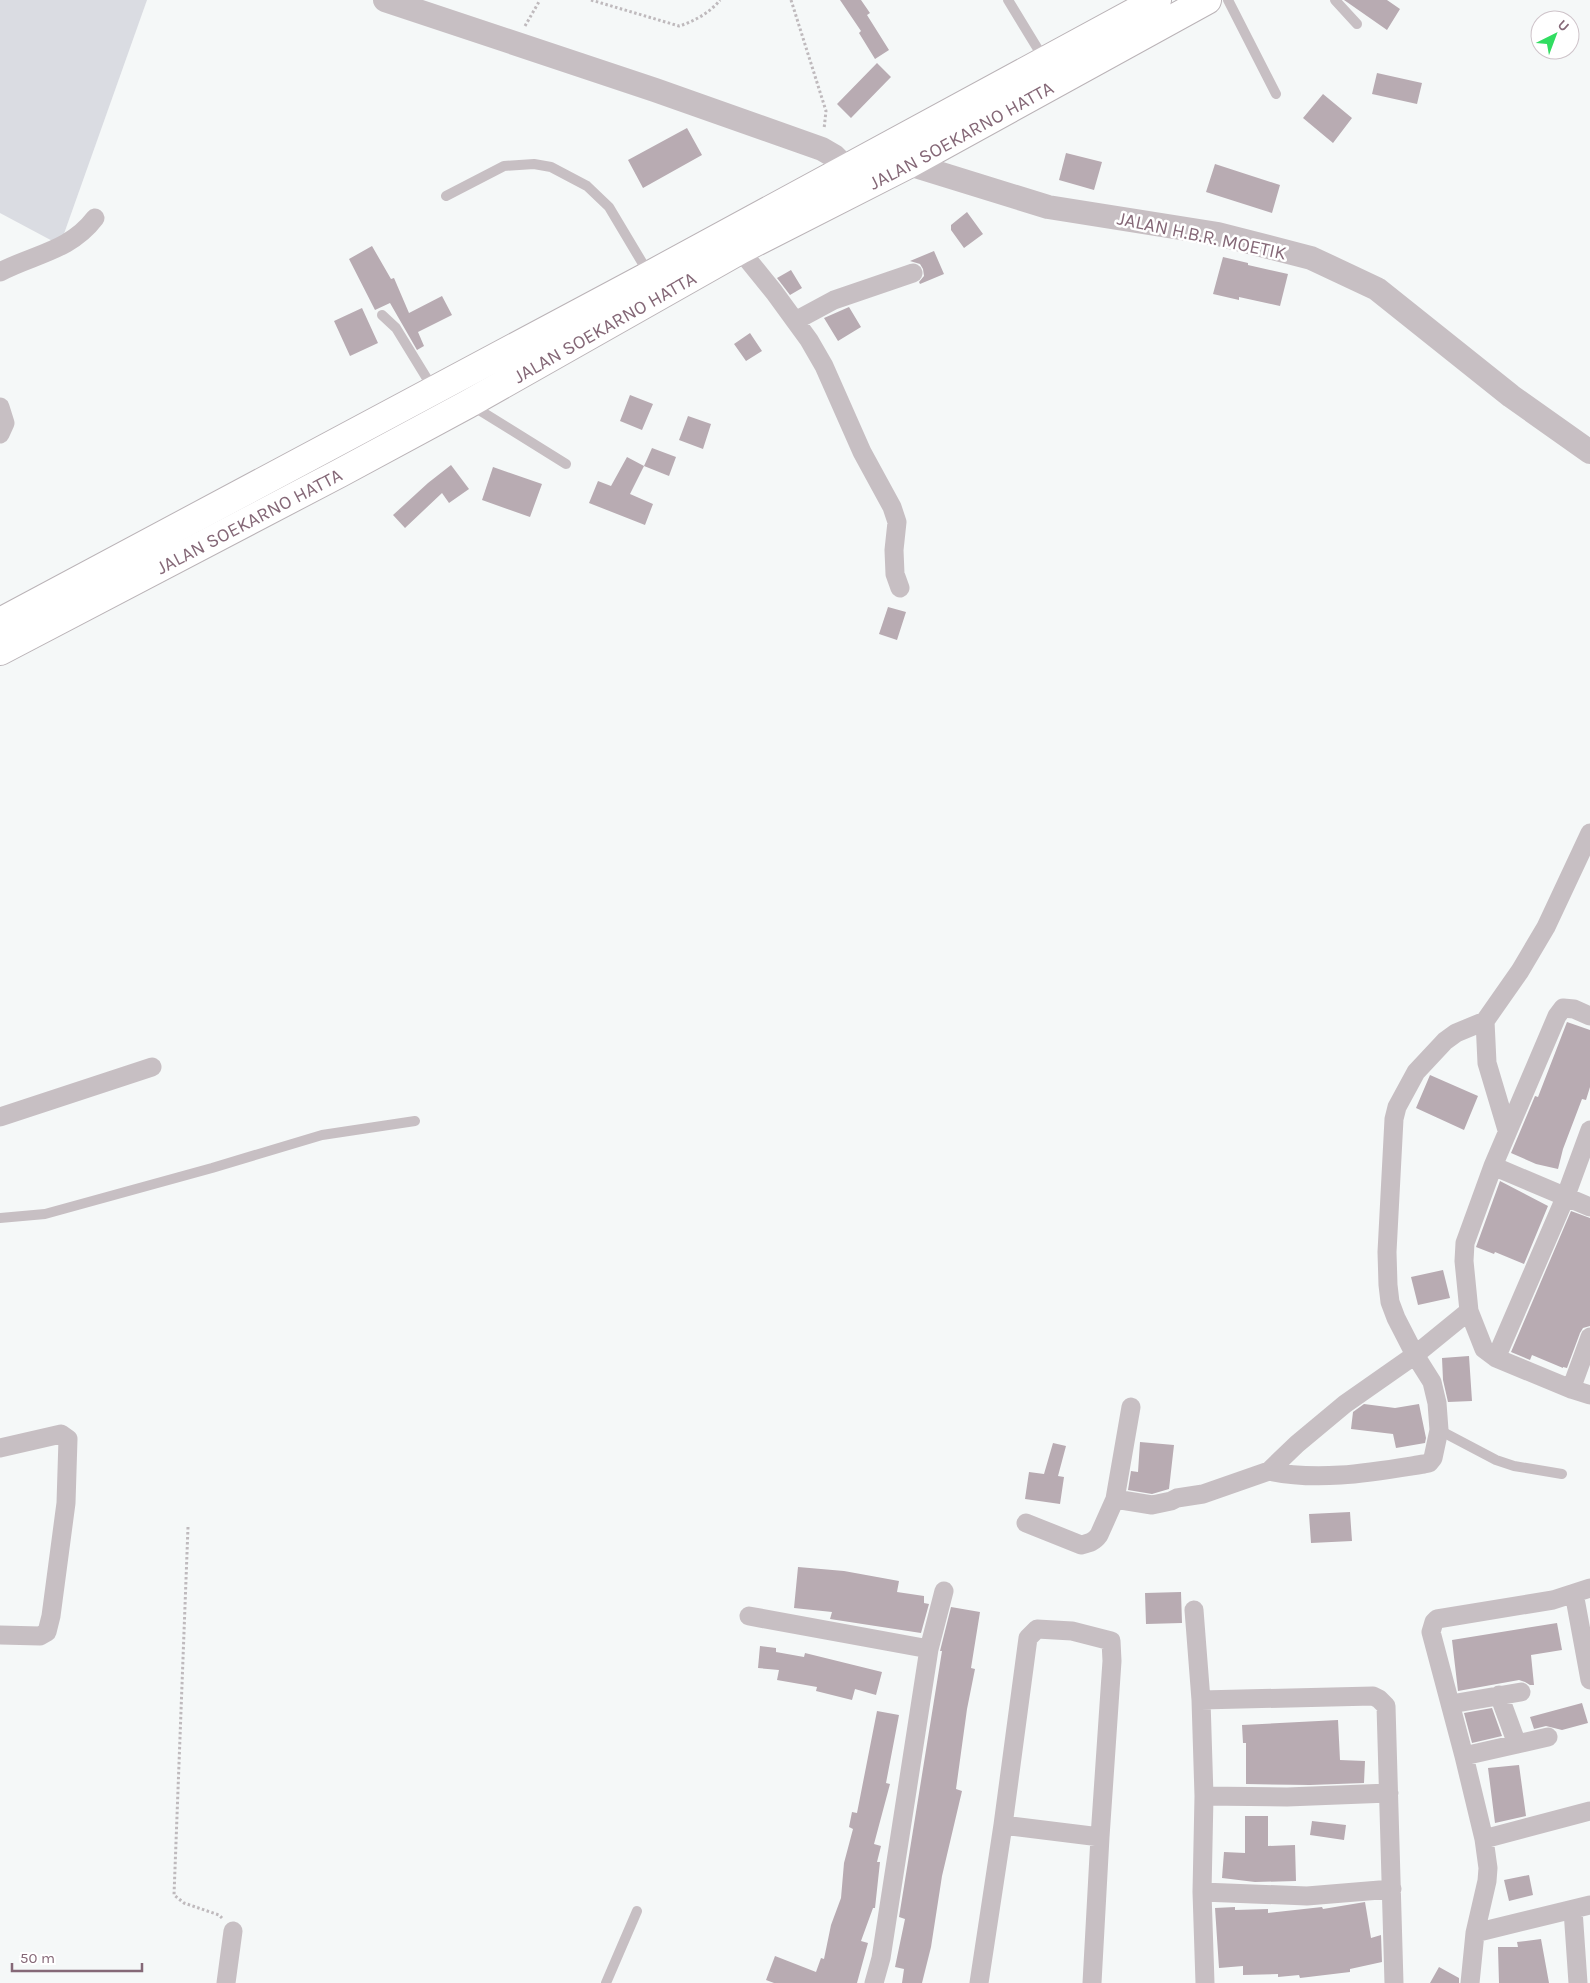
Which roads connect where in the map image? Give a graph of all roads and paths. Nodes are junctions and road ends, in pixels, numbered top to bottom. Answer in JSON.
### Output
{"nodes":[{"id":1,"x":385,"y":0,"type":"edge"},
{"id":2,"x":540,"y":0,"type":"edge"},
{"id":3,"x":591,"y":0,"type":"edge"},
{"id":4,"x":720,"y":0,"type":"edge"},
{"id":5,"x":790,"y":0,"type":"edge"},
{"id":6,"x":1008,"y":0,"type":"edge"},
{"id":7,"x":1157,"y":0,"type":"edge"},
{"id":8,"x":1207,"y":0,"type":"edge"},
{"id":9,"x":1228,"y":0,"type":"edge"},
{"id":10,"x":1334,"y":0,"type":"edge"},
{"id":11,"x":1357,"y":24,"type":"dead end"},
{"id":12,"x":515,"y":44,"type":"junction"},
{"id":13,"x":1046,"y":62,"type":"junction"},
{"id":14,"x":1276,"y":94,"type":"dead end"},
{"id":15,"x":822,"y":149,"type":"junction"},
{"id":16,"x":909,"y":164,"type":"junction"},
{"id":17,"x":846,"y":168,"type":"junction"},
{"id":18,"x":446,"y":196,"type":"dead end"},
{"id":19,"x":95,"y":218,"type":"dead end"},
{"id":20,"x":740,"y":250,"type":"junction"},
{"id":21,"x":0,"y":272,"type":"edge"},
{"id":22,"x":913,"y":273,"type":"dead end"},
{"id":23,"x":650,"y":275,"type":"junction"},
{"id":24,"x":382,"y":315,"type":"dead end"},
{"id":25,"x":795,"y":321,"type":"junction"},
{"id":26,"x":434,"y":390,"type":"junction"},
{"id":27,"x":468,"y":404,"type":"junction"},
{"id":28,"x":0,"y":407,"type":"edge"},
{"id":29,"x":0,"y":434,"type":"edge"},
{"id":30,"x":1590,"y":452,"type":"edge"},
{"id":31,"x":566,"y":464,"type":"dead end"},
{"id":32,"x":900,"y":588,"type":"dead end"},
{"id":33,"x":0,"y":622,"type":"edge"},
{"id":34,"x":0,"y":651,"type":"edge"},
{"id":35,"x":1590,"y":834,"type":"edge"},
{"id":36,"x":1590,"y":1016,"type":"edge"},
{"id":37,"x":1485,"y":1021,"type":"junction"},
{"id":38,"x":152,"y":1067,"type":"dead end"},
{"id":39,"x":0,"y":1118,"type":"edge"},
{"id":40,"x":416,"y":1121,"type":"dead end"},
{"id":41,"x":1507,"y":1130,"type":"junction"},
{"id":42,"x":1590,"y":1130,"type":"edge"},
{"id":43,"x":1493,"y":1166,"type":"junction"},
{"id":44,"x":1565,"y":1198,"type":"junction"},
{"id":45,"x":1590,"y":1207,"type":"edge"},
{"id":46,"x":0,"y":1218,"type":"edge"},
{"id":47,"x":1470,"y":1311,"type":"junction"},
{"id":48,"x":1590,"y":1337,"type":"edge"},
{"id":49,"x":1415,"y":1356,"type":"junction"},
{"id":50,"x":1496,"y":1358,"type":"junction"},
{"id":51,"x":1571,"y":1389,"type":"junction"},
{"id":52,"x":1590,"y":1395,"type":"edge"},
{"id":53,"x":1131,"y":1407,"type":"dead end"},
{"id":54,"x":1439,"y":1430,"type":"junction"},
{"id":55,"x":0,"y":1448,"type":"edge"},
{"id":56,"x":1269,"y":1471,"type":"junction"},
{"id":57,"x":1562,"y":1474,"type":"dead end"},
{"id":58,"x":1115,"y":1499,"type":"junction"},
{"id":59,"x":1026,"y":1523,"type":"dead end"},
{"id":60,"x":188,"y":1528,"type":"dead end"},
{"id":61,"x":944,"y":1591,"type":"dead end"},
{"id":62,"x":1582,"y":1591,"type":"edge"},
{"id":63,"x":1194,"y":1610,"type":"dead end"},
{"id":64,"x":749,"y":1616,"type":"dead end"},
{"id":65,"x":0,"y":1636,"type":"edge"},
{"id":66,"x":929,"y":1649,"type":"junction"},
{"id":67,"x":1590,"y":1680,"type":"edge"},
{"id":68,"x":1521,"y":1692,"type":"dead end"},
{"id":69,"x":1499,"y":1695,"type":"junction"},
{"id":70,"x":1201,"y":1700,"type":"junction"},
{"id":71,"x":1452,"y":1704,"type":"junction"},
{"id":72,"x":1548,"y":1737,"type":"dead end"},
{"id":73,"x":1517,"y":1744,"type":"junction"},
{"id":74,"x":1464,"y":1756,"type":"junction"},
{"id":75,"x":1389,"y":1793,"type":"junction"},
{"id":76,"x":1204,"y":1796,"type":"junction"},
{"id":77,"x":1590,"y":1811,"type":"edge"},
{"id":78,"x":1003,"y":1825,"type":"junction"},
{"id":79,"x":1100,"y":1837,"type":"junction"},
{"id":80,"x":1484,"y":1840,"type":"junction"},
{"id":81,"x":1392,"y":1889,"type":"junction"},
{"id":82,"x":1202,"y":1892,"type":"junction"},
{"id":83,"x":1582,"y":1907,"type":"edge"},
{"id":84,"x":637,"y":1910,"type":"dead end"},
{"id":85,"x":233,"y":1931,"type":"joint"},
{"id":86,"x":1475,"y":1933,"type":"junction"},
{"id":87,"x":226,"y":1983,"type":"edge"},
{"id":88,"x":606,"y":1983,"type":"edge"},
{"id":89,"x":874,"y":1983,"type":"edge"},
{"id":90,"x":979,"y":1983,"type":"edge"},
{"id":91,"x":1092,"y":1983,"type":"edge"},
{"id":92,"x":1205,"y":1983,"type":"edge"},
{"id":93,"x":1394,"y":1983,"type":"edge"},
{"id":94,"x":1470,"y":1983,"type":"edge"},
{"id":95,"x":1578,"y":1983,"type":"edge"}],
"edges":[{"from":1,"to":12,"type":"street"},
{"from":2,"to":12,"type":"path"},
{"from":3,"to":4,"type":"path"},
{"from":5,"to":15,"type":"path"},
{"from":6,"to":13,"type":"lane"},
{"from":7,"to":13,"type":"highway","name":"JALAN SOEKARNO HATTA"},
{"from":8,"to":16,"type":"highway","name":"JALAN SOEKARNO HATTA"},
{"from":9,"to":14,"type":"lane"},
{"from":10,"to":11,"type":"lane"},
{"from":12,"to":15,"type":"street"},
{"from":13,"to":17,"type":"highway","name":"JALAN SOEKARNO HATTA"},
{"from":15,"to":17,"type":"street"},
{"from":16,"to":20,"type":"highway","name":"JALAN SOEKARNO HATTA"},
{"from":16,"to":30,"type":"street","name":"JALAN H.B.R. MOETIK"},
{"from":17,"to":23,"type":"highway","name":"JALAN SOEKARNO HATTA"},
{"from":18,"to":23,"type":"lane"},
{"from":19,"to":21,"type":"street"},
{"from":20,"to":25,"type":"street"},
{"from":20,"to":27,"type":"highway","name":"JALAN SOEKARNO HATTA"},
{"from":22,"to":25,"type":"street"},
{"from":23,"to":26,"type":"highway","name":"JALAN SOEKARNO HATTA"},
{"from":24,"to":26,"type":"lane"},
{"from":25,"to":32,"type":"street"},
{"from":26,"to":33,"type":"highway","name":"JALAN SOEKARNO HATTA"},
{"from":27,"to":31,"type":"lane"},
{"from":27,"to":34,"type":"highway","name":"JALAN SOEKARNO HATTA"},
{"from":28,"to":29,"type":"street"},
{"from":35,"to":37,"type":"street"},
{"from":36,"to":41,"type":"street"},
{"from":37,"to":41,"type":"street"},
{"from":37,"to":49,"type":"street"},
{"from":38,"to":39,"type":"street"},
{"from":40,"to":46,"type":"lane"},
{"from":41,"to":43,"type":"street"},
{"from":42,"to":44,"type":"street"},
{"from":43,"to":44,"type":"street"},
{"from":43,"to":47,"type":"street"},
{"from":44,"to":45,"type":"street"},
{"from":44,"to":50,"type":"street"},
{"from":47,"to":49,"type":"street"},
{"from":47,"to":50,"type":"street"},
{"from":48,"to":51,"type":"street"},
{"from":49,"to":54,"type":"street"},
{"from":49,"to":56,"type":"street"},
{"from":50,"to":51,"type":"street"},
{"from":51,"to":52,"type":"street"},
{"from":53,"to":58,"type":"street"},
{"from":54,"to":56,"type":"street"},
{"from":54,"to":57,"type":"lane"},
{"from":55,"to":65,"type":"street"},
{"from":56,"to":58,"type":"street"},
{"from":58,"to":59,"type":"street"},
{"from":60,"to":85,"type":"path"},
{"from":61,"to":66,"type":"street"},
{"from":62,"to":67,"type":"street"},
{"from":62,"to":71,"type":"street"},
{"from":63,"to":70,"type":"street"},
{"from":64,"to":66,"type":"street"},
{"from":66,"to":89,"type":"street"},
{"from":68,"to":69,"type":"street"},
{"from":69,"to":71,"type":"street"},
{"from":69,"to":73,"type":"street"},
{"from":70,"to":75,"type":"street"},
{"from":70,"to":76,"type":"street"},
{"from":71,"to":74,"type":"street"},
{"from":72,"to":73,"type":"street"},
{"from":73,"to":74,"type":"street"},
{"from":74,"to":80,"type":"street"},
{"from":75,"to":76,"type":"street"},
{"from":75,"to":81,"type":"street"},
{"from":76,"to":82,"type":"street"},
{"from":77,"to":80,"type":"street"},
{"from":78,"to":79,"type":"street"},
{"from":78,"to":79,"type":"street"},
{"from":78,"to":90,"type":"street"},
{"from":79,"to":91,"type":"street"},
{"from":80,"to":86,"type":"street"},
{"from":81,"to":82,"type":"street"},
{"from":81,"to":93,"type":"street"},
{"from":82,"to":92,"type":"street"},
{"from":83,"to":86,"type":"street"},
{"from":83,"to":95,"type":"street"},
{"from":84,"to":88,"type":"lane"},
{"from":85,"to":87,"type":"street"},
{"from":86,"to":94,"type":"street"}]}
